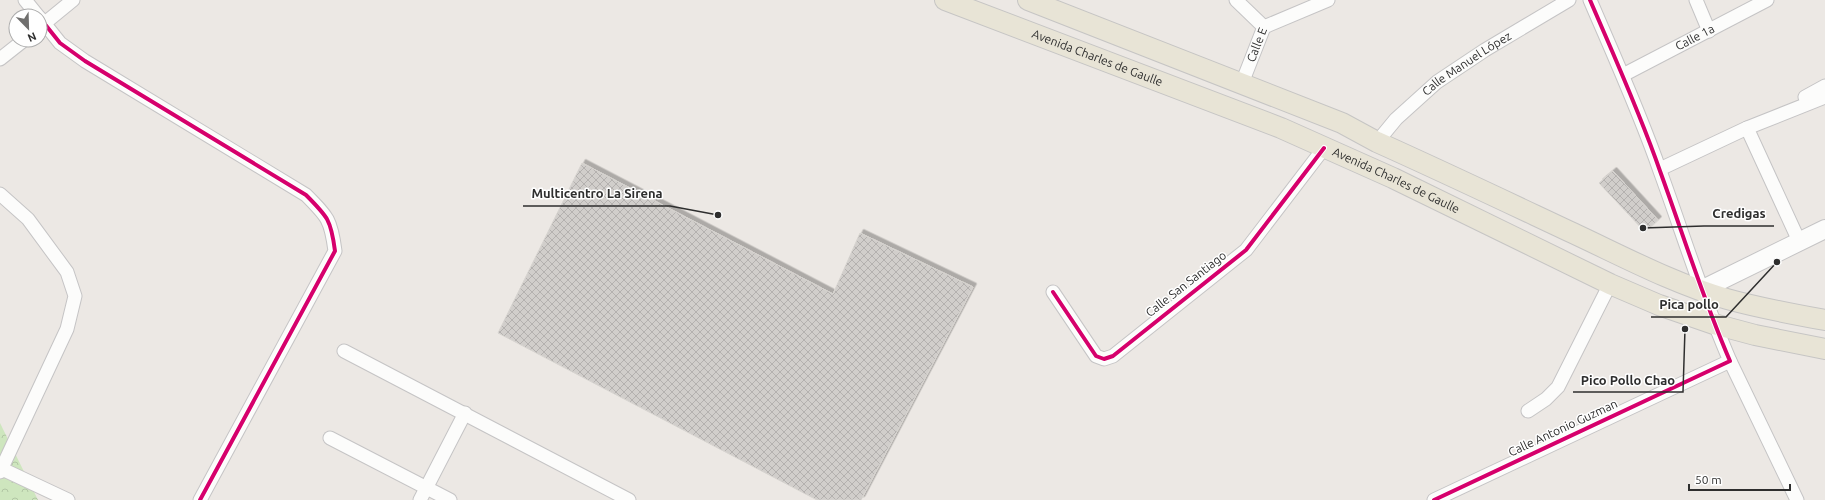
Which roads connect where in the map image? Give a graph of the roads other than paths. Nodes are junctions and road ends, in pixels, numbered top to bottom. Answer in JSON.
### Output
{"nodes":[{"id":1,"x":25,"y":0,"type":"edge"},
{"id":2,"x":73,"y":0,"type":"edge"},
{"id":3,"x":945,"y":0,"type":"edge"},
{"id":4,"x":1028,"y":0,"type":"edge"},
{"id":5,"x":1236,"y":0,"type":"edge"},
{"id":6,"x":1328,"y":0,"type":"edge"},
{"id":7,"x":1569,"y":0,"type":"edge"},
{"id":8,"x":1590,"y":0,"type":"edge"},
{"id":9,"x":1696,"y":0,"type":"edge"},
{"id":10,"x":1767,"y":0,"type":"edge"},
{"id":11,"x":31,"y":8,"type":"edge"},
{"id":12,"x":48,"y":16,"type":"edge"},
{"id":13,"x":1264,"y":27,"type":"junction"},
{"id":14,"x":48,"y":29,"type":"edge"},
{"id":15,"x":1710,"y":31,"type":"junction"},
{"id":16,"x":13,"y":48,"type":"edge"},
{"id":17,"x":1,"y":57,"type":"edge"},
{"id":18,"x":1193,"y":65,"type":"junction"},
{"id":19,"x":1623,"y":76,"type":"junction"},
{"id":20,"x":1155,"y":79,"type":"junction"},
{"id":21,"x":1242,"y":83,"type":"junction"},
{"id":22,"x":1825,"y":86,"type":"edge"},
{"id":23,"x":1825,"y":97,"type":"edge"},
{"id":24,"x":1213,"y":101,"type":"junction"},
{"id":25,"x":1747,"y":128,"type":"junction"},
{"id":26,"x":1377,"y":142,"type":"junction"},
{"id":27,"x":1324,"y":148,"type":"junction"},
{"id":28,"x":1660,"y":169,"type":"junction"},
{"id":29,"x":0,"y":194,"type":"edge"},
{"id":30,"x":1825,"y":229,"type":"edge"},
{"id":31,"x":1799,"y":241,"type":"junction"},
{"id":32,"x":1610,"y":284,"type":"junction"},
{"id":33,"x":1701,"y":290,"type":"junction"},
{"id":34,"x":1053,"y":292,"type":"dead end"},
{"id":35,"x":1825,"y":320,"type":"edge"},
{"id":36,"x":1714,"y":324,"type":"junction"},
{"id":37,"x":1825,"y":349,"type":"edge"},
{"id":38,"x":344,"y":351,"type":"dead end"},
{"id":39,"x":1730,"y":361,"type":"junction"},
{"id":40,"x":1528,"y":411,"type":"dead end"},
{"id":41,"x":465,"y":413,"type":"junction"},
{"id":42,"x":330,"y":438,"type":"dead end"},
{"id":43,"x":1,"y":470,"type":"edge"},
{"id":44,"x":427,"y":487,"type":"junction"},
{"id":45,"x":68,"y":500,"type":"edge"},
{"id":46,"x":200,"y":500,"type":"edge"},
{"id":47,"x":420,"y":500,"type":"edge"},
{"id":48,"x":450,"y":500,"type":"edge"},
{"id":49,"x":629,"y":500,"type":"edge"},
{"id":50,"x":1434,"y":500,"type":"edge"},
{"id":51,"x":1797,"y":500,"type":"edge"}],
"edges":[{"from":1,"to":11,"type":"street"},
{"from":2,"to":12,"type":"street"},
{"from":3,"to":20,"type":"main road","name":"Avenida Charles de Gaulle"},
{"from":4,"to":18,"type":"main road"},
{"from":5,"to":13,"type":"street"},
{"from":6,"to":13,"type":"street","name":"Calle E"},
{"from":7,"to":26,"type":"street","name":"Calle Manuel López"},
{"from":8,"to":19,"type":"street"},
{"from":9,"to":15,"type":"street"},
{"from":10,"to":15,"type":"street","name":"Calle 1a"},
{"from":13,"to":21,"type":"street","name":"Calle E"},
{"from":14,"to":46,"type":"street"},
{"from":15,"to":19,"type":"street","name":"Calle 1a"},
{"from":16,"to":17,"type":"street"},
{"from":18,"to":20,"type":"main road"},
{"from":18,"to":21,"type":"main road"},
{"from":19,"to":28,"type":"street"},
{"from":20,"to":24,"type":"main road","name":"Avenida Charles de Gaulle"},
{"from":21,"to":24,"type":"main road"},
{"from":21,"to":26,"type":"main road"},
{"from":22,"to":25,"type":"street"},
{"from":23,"to":25,"type":"street"},
{"from":24,"to":27,"type":"main road","name":"Avenida Charles de Gaulle"},
{"from":25,"to":28,"type":"street"},
{"from":25,"to":31,"type":"street"},
{"from":26,"to":33,"type":"main road"},
{"from":27,"to":32,"type":"main road","name":"Avenida Charles de Gaulle"},
{"from":27,"to":34,"type":"street","name":"Calle San Santiago"},
{"from":28,"to":33,"type":"street"},
{"from":29,"to":43,"type":"street"},
{"from":30,"to":31,"type":"main road"},
{"from":31,"to":33,"type":"main road"},
{"from":32,"to":36,"type":"main road","name":"Avenida Charles de Gaulle"},
{"from":32,"to":40,"type":"street"},
{"from":33,"to":35,"type":"main road"},
{"from":33,"to":36,"type":"street"},
{"from":36,"to":37,"type":"main road","name":"Avenida Charles de Gaulle"},
{"from":36,"to":39,"type":"street"},
{"from":38,"to":41,"type":"street"},
{"from":39,"to":50,"type":"street","name":"Calle Antonio Guzman"},
{"from":39,"to":51,"type":"street"},
{"from":41,"to":44,"type":"street"},
{"from":41,"to":49,"type":"street"},
{"from":42,"to":44,"type":"street"},
{"from":43,"to":45,"type":"street"},
{"from":44,"to":47,"type":"street"},
{"from":44,"to":48,"type":"street"}]}
